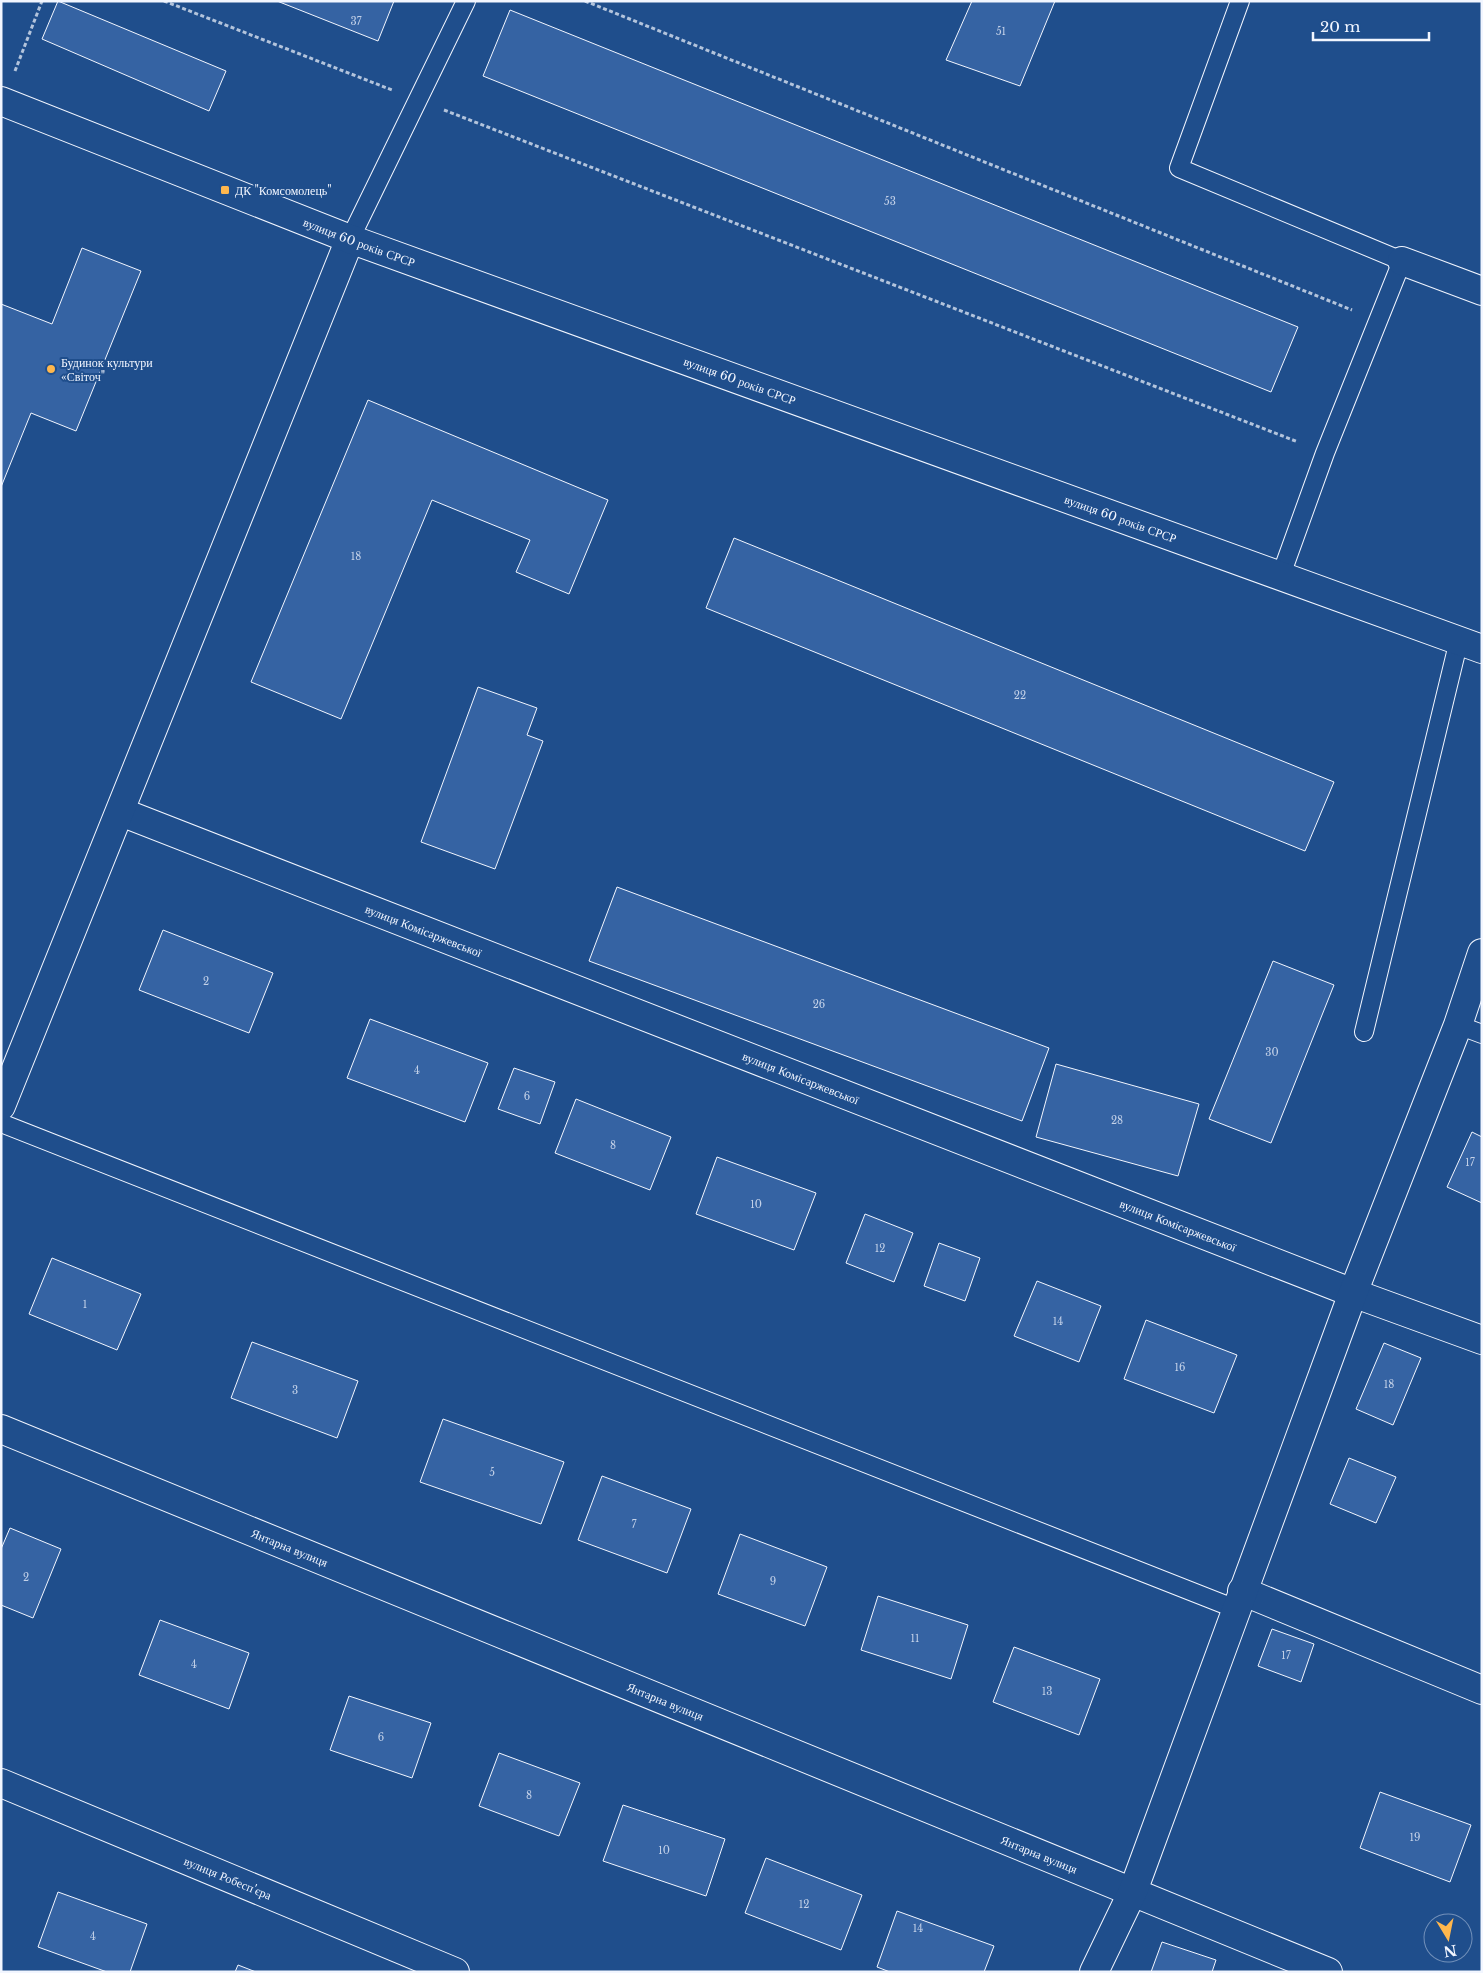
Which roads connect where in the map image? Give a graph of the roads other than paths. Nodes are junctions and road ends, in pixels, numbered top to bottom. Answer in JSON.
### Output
{"nodes":[{"id":1,"x":466,"y":1,"type":"edge"},
{"id":2,"x":1240,"y":1,"type":"edge"},
{"id":3,"x":2,"y":102,"type":"edge"},
{"id":4,"x":350,"y":239,"type":"junction"},
{"id":5,"x":1402,"y":261,"type":"junction"},
{"id":6,"x":1482,"y":291,"type":"edge"},
{"id":7,"x":1281,"y":575,"type":"junction"},
{"id":8,"x":1470,"y":644,"type":"edge"},
{"id":9,"x":120,"y":812,"type":"junction"},
{"id":10,"x":1482,"y":953,"type":"edge"},
{"id":11,"x":1470,"y":1030,"type":"edge"},
{"id":12,"x":1364,"y":1032,"type":"dead end"},
{"id":13,"x":1,"y":1106,"type":"edge"},
{"id":14,"x":1,"y":1123,"type":"edge"},
{"id":15,"x":1353,"y":1293,"type":"junction"},
{"id":16,"x":1482,"y":1340,"type":"edge"},
{"id":17,"x":1,"y":1429,"type":"edge"},
{"id":18,"x":1239,"y":1600,"type":"junction"},
{"id":19,"x":1482,"y":1690,"type":"edge"},
{"id":20,"x":1,"y":1783,"type":"edge"},
{"id":21,"x":1132,"y":1891,"type":"junction"},
{"id":22,"x":455,"y":1972,"type":"edge"},
{"id":23,"x":1094,"y":1972,"type":"edge"},
{"id":24,"x":1328,"y":1972,"type":"edge"}],
"edges":[{"from":1,"to":4,"type":"lane"},
{"from":2,"to":5,"type":"lane"},
{"from":3,"to":4,"type":"street","name":"вулиця 60 років СРСР"},
{"from":4,"to":7,"type":"street","name":"вулиця 60 років СРСР"},
{"from":4,"to":9,"type":"street"},
{"from":5,"to":6,"type":"street"},
{"from":5,"to":7,"type":"lane"},
{"from":7,"to":8,"type":"street","name":"вулиця 60 років СРСР"},
{"from":8,"to":12,"type":"lane"},
{"from":9,"to":13,"type":"street"},
{"from":9,"to":15,"type":"street","name":"вулиця Комісаржевської"},
{"from":10,"to":11,"type":"street"},
{"from":11,"to":15,"type":"street"},
{"from":14,"to":18,"type":"lane"},
{"from":15,"to":16,"type":"street","name":"вулиця Комісаржевської"},
{"from":15,"to":18,"type":"street"},
{"from":17,"to":21,"type":"street","name":"Янтарна вулиця"},
{"from":18,"to":19,"type":"street"},
{"from":18,"to":21,"type":"street"},
{"from":20,"to":22,"type":"street","name":"вулиця Робесп'єра"},
{"from":21,"to":23,"type":"street"},
{"from":21,"to":24,"type":"street","name":"Янтарна вулиця"}]}
